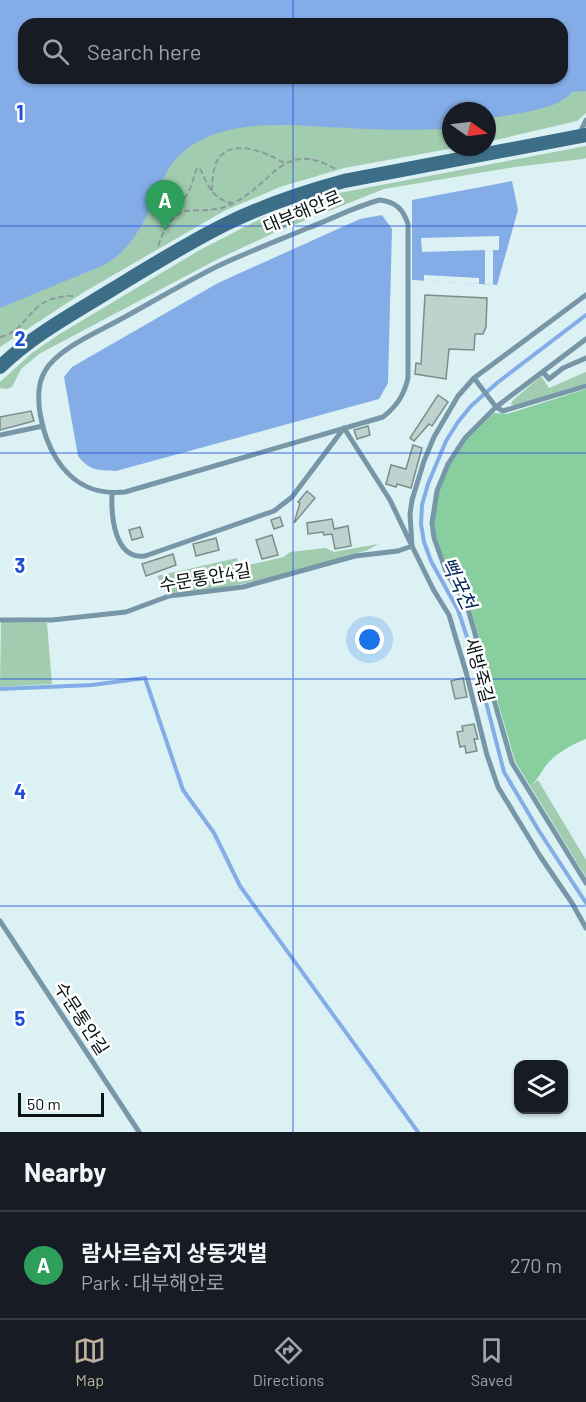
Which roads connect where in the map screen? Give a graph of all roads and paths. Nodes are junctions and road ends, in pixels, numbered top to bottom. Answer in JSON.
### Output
{"nodes":[{"id":1,"x":586,"y":120,"type":"edge"},
{"id":2,"x":582,"y":136,"type":"edge"},
{"id":3,"x":284,"y":163,"type":"junction"},
{"id":4,"x":341,"y":174,"type":"dead end"},
{"id":5,"x":212,"y":191,"type":"junction"},
{"id":6,"x":232,"y":203,"type":"junction"},
{"id":7,"x":211,"y":209,"type":"junction"},
{"id":8,"x":211,"y":215,"type":"dead end"},
{"id":9,"x":174,"y":217,"type":"junction"},
{"id":10,"x":156,"y":255,"type":"dead end"},
{"id":11,"x":586,"y":295,"type":"edge"},
{"id":12,"x":79,"y":299,"type":"dead end"},
{"id":13,"x":0,"y":337,"type":"edge"},
{"id":14,"x":586,"y":339,"type":"edge"},
{"id":15,"x":586,"y":358,"type":"edge"},
{"id":16,"x":0,"y":367,"type":"edge"},
{"id":17,"x":543,"y":372,"type":"junction"},
{"id":18,"x":476,"y":381,"type":"junction"},
{"id":19,"x":586,"y":386,"type":"edge"},
{"id":20,"x":495,"y":406,"type":"junction"},
{"id":21,"x":43,"y":426,"type":"junction"},
{"id":22,"x":344,"y":428,"type":"junction"},
{"id":23,"x":0,"y":435,"type":"edge"},
{"id":24,"x":112,"y":494,"type":"junction"},
{"id":25,"x":412,"y":546,"type":"junction"},
{"id":26,"x":0,"y":620,"type":"edge"},
{"id":27,"x":586,"y":883,"type":"edge"},
{"id":28,"x":0,"y":921,"type":"edge"},
{"id":29,"x":586,"y":928,"type":"edge"},
{"id":30,"x":139,"y":1132,"type":"edge"}],
"edges":[{"from":1,"to":2,"type":"lane"},
{"from":2,"to":16,"type":"street","name":"대부해안로"},
{"from":3,"to":4,"type":"path"},
{"from":3,"to":5,"type":"path"},
{"from":3,"to":6,"type":"path"},
{"from":5,"to":6,"type":"path"},
{"from":5,"to":9,"type":"path"},
{"from":6,"to":7,"type":"path"},
{"from":7,"to":8,"type":"path"},
{"from":7,"to":9,"type":"path"},
{"from":9,"to":10,"type":"path"},
{"from":11,"to":18,"type":"lane","name":"새방죽길"},
{"from":12,"to":13,"type":"path"},
{"from":14,"to":17,"type":"lane","name":"새방죽길"},
{"from":15,"to":17,"type":"lane","name":"새방죽길"},
{"from":17,"to":20,"type":"lane","name":"새방죽길"},
{"from":18,"to":20,"type":"lane"},
{"from":18,"to":25,"type":"lane","name":"새방죽길"},
{"from":19,"to":20,"type":"lane"},
{"from":20,"to":27,"type":"lane","name":"새방죽길"},
{"from":21,"to":22,"type":"lane","name":"대부해안로"},
{"from":21,"to":23,"type":"lane"},
{"from":21,"to":24,"type":"lane","name":"대부해안로"},
{"from":22,"to":24,"type":"lane","name":"대부해안로"},
{"from":22,"to":24,"type":"lane"},
{"from":22,"to":25,"type":"lane"},
{"from":25,"to":26,"type":"lane","name":"수문통안4길"},
{"from":25,"to":29,"type":"lane","name":"새방죽길"},
{"from":28,"to":30,"type":"lane","name":"수문통안길"}]}
